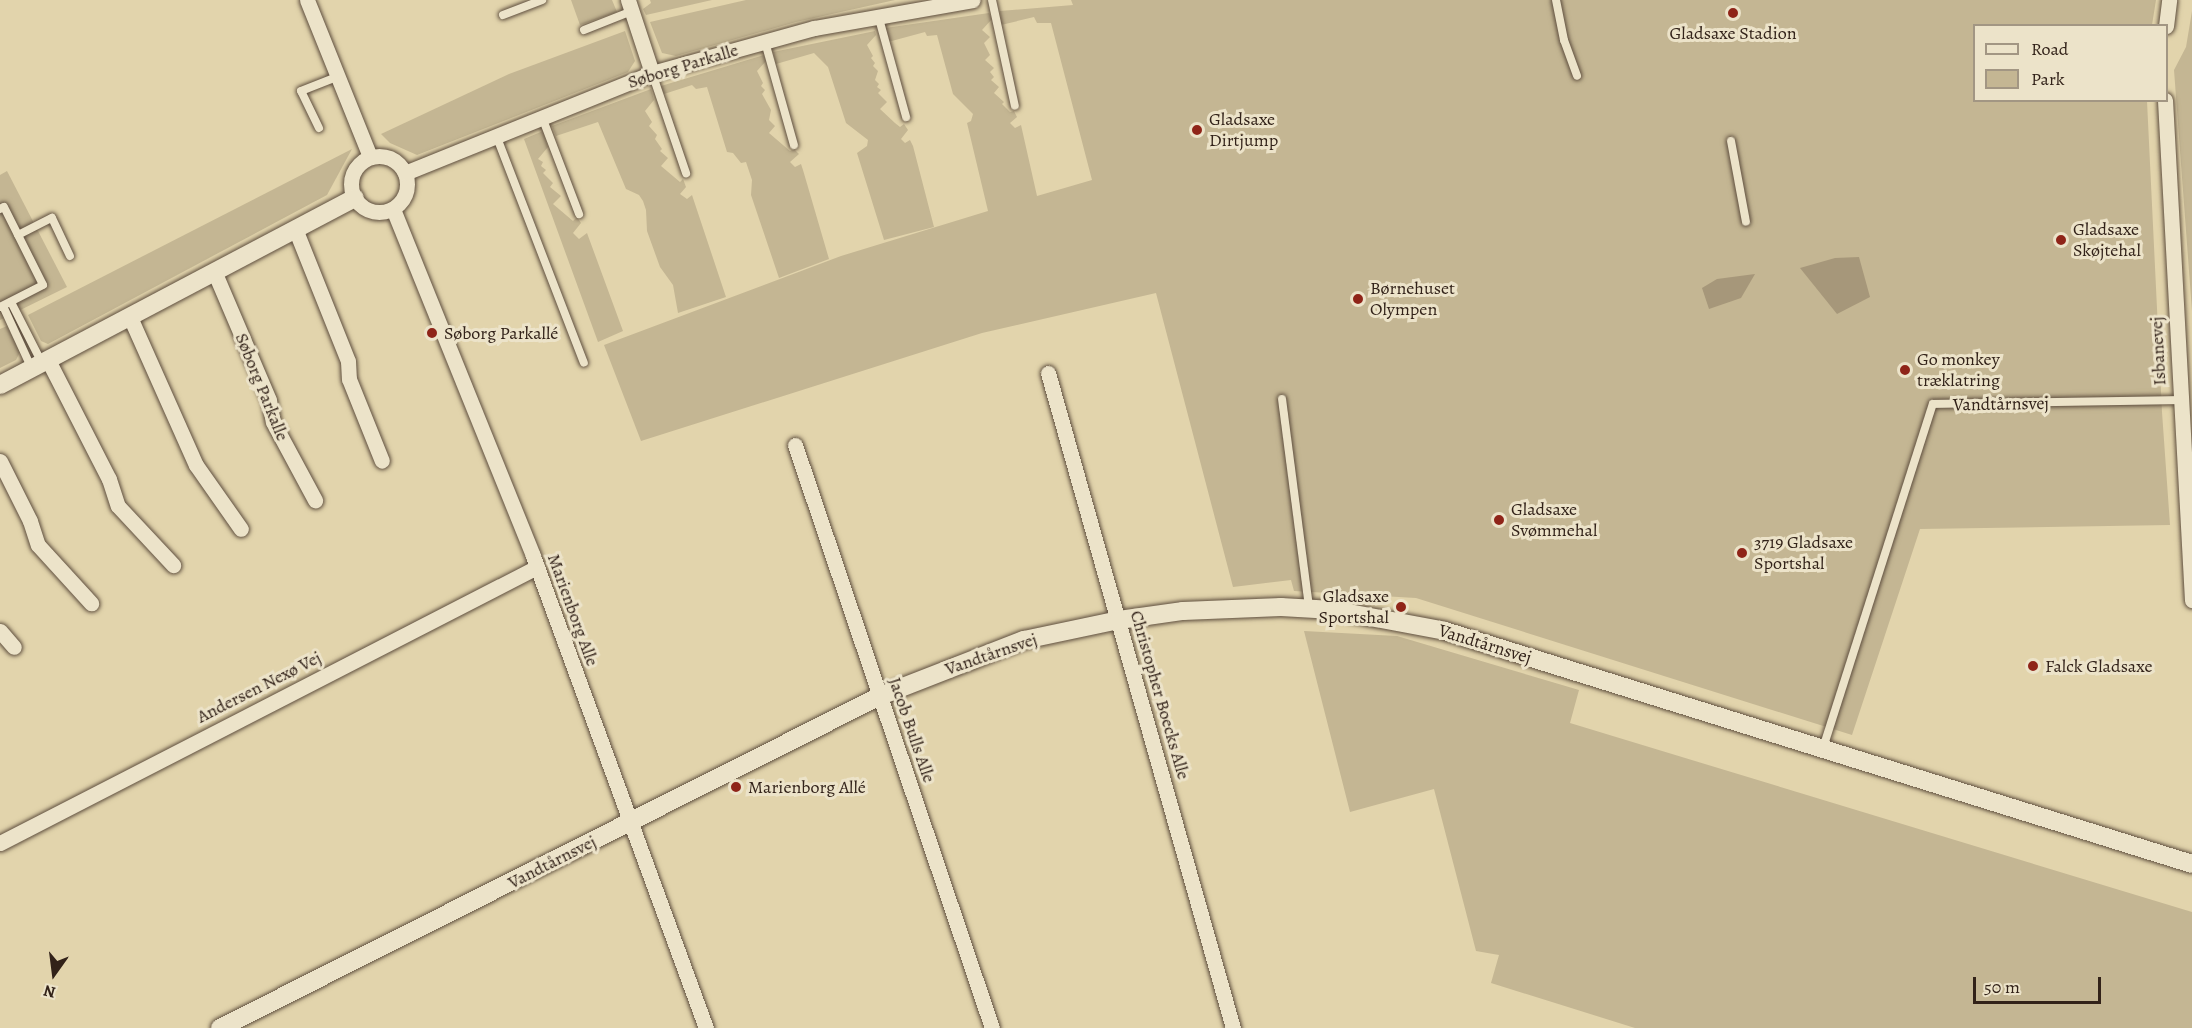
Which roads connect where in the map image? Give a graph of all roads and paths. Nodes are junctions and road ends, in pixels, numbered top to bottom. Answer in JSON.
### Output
{"nodes":[{"id":1,"x":307,"y":0,"type":"edge"},
{"id":2,"x":542,"y":0,"type":"edge"},
{"id":3,"x":973,"y":0,"type":"edge"},
{"id":4,"x":992,"y":0,"type":"edge"},
{"id":5,"x":1556,"y":0,"type":"edge"},
{"id":6,"x":2169,"y":0,"type":"edge"},
{"id":7,"x":948,"y":1,"type":"edge"},
{"id":8,"x":522,"y":3,"type":"edge"},
{"id":9,"x":630,"y":6,"type":"edge"},
{"id":10,"x":503,"y":15,"type":"dead end"},
{"id":11,"x":878,"y":15,"type":"junction"},
{"id":12,"x":2166,"y":24,"type":"edge"},
{"id":13,"x":584,"y":30,"type":"dead end"},
{"id":14,"x":765,"y":42,"type":"junction"},
{"id":15,"x":652,"y":73,"type":"junction"},
{"id":16,"x":339,"y":76,"type":"junction"},
{"id":17,"x":1577,"y":76,"type":"dead end"},
{"id":18,"x":2165,"y":102,"type":"edge"},
{"id":19,"x":1015,"y":106,"type":"dead end"},
{"id":20,"x":542,"y":116,"type":"junction"},
{"id":21,"x":906,"y":117,"type":"dead end"},
{"id":22,"x":319,"y":129,"type":"dead end"},
{"id":23,"x":496,"y":135,"type":"junction"},
{"id":24,"x":1731,"y":141,"type":"dead end"},
{"id":25,"x":794,"y":145,"type":"dead end"},
{"id":26,"x":370,"y":157,"type":"junction"},
{"id":27,"x":405,"y":173,"type":"junction"},
{"id":28,"x":686,"y":173,"type":"dead end"},
{"id":29,"x":355,"y":198,"type":"junction"},
{"id":30,"x":0,"y":209,"type":"edge"},
{"id":31,"x":393,"y":209,"type":"junction"},
{"id":32,"x":579,"y":214,"type":"dead end"},
{"id":33,"x":1746,"y":222,"type":"dead end"},
{"id":34,"x":296,"y":231,"type":"junction"},
{"id":35,"x":18,"y":235,"type":"junction"},
{"id":36,"x":70,"y":256,"type":"dead end"},
{"id":37,"x":214,"y":271,"type":"junction"},
{"id":38,"x":4,"y":305,"type":"edge"},
{"id":39,"x":130,"y":317,"type":"junction"},
{"id":40,"x":584,"y":363,"type":"dead end"},
{"id":41,"x":40,"y":364,"type":"junction"},
{"id":42,"x":1048,"y":373,"type":"dead end"},
{"id":43,"x":0,"y":385,"type":"edge"},
{"id":44,"x":1282,"y":399,"type":"dead end"},
{"id":45,"x":2181,"y":400,"type":"junction"},
{"id":46,"x":795,"y":445,"type":"dead end"},
{"id":47,"x":0,"y":461,"type":"edge"},
{"id":48,"x":382,"y":461,"type":"dead end"},
{"id":49,"x":315,"y":500,"type":"dead end"},
{"id":50,"x":241,"y":529,"type":"dead end"},
{"id":51,"x":173,"y":565,"type":"dead end"},
{"id":52,"x":537,"y":567,"type":"junction"},
{"id":53,"x":2192,"y":600,"type":"edge"},
{"id":54,"x":91,"y":603,"type":"dead end"},
{"id":55,"x":1309,"y":608,"type":"junction"},
{"id":56,"x":1119,"y":620,"type":"junction"},
{"id":57,"x":0,"y":631,"type":"edge"},
{"id":58,"x":14,"y":647,"type":"dead end"},
{"id":59,"x":880,"y":696,"type":"junction"},
{"id":60,"x":1822,"y":749,"type":"junction"},
{"id":61,"x":629,"y":823,"type":"junction"},
{"id":62,"x":0,"y":843,"type":"edge"},
{"id":63,"x":2192,"y":864,"type":"edge"},
{"id":64,"x":220,"y":1028,"type":"edge"},
{"id":65,"x":706,"y":1028,"type":"edge"},
{"id":66,"x":992,"y":1028,"type":"edge"},
{"id":67,"x":1233,"y":1028,"type":"edge"}],
"edges":[{"from":1,"to":16,"type":"street"},
{"from":2,"to":8,"type":"lane"},
{"from":3,"to":7,"type":"street","name":"Søborg Parkalle"},
{"from":4,"to":19,"type":"lane"},
{"from":5,"to":17,"type":"lane"},
{"from":6,"to":12,"type":"street"},
{"from":7,"to":11,"type":"street","name":"Søborg Parkalle"},
{"from":8,"to":10,"type":"lane"},
{"from":9,"to":13,"type":"lane"},
{"from":9,"to":15,"type":"street"},
{"from":11,"to":14,"type":"street","name":"Søborg Parkalle"},
{"from":11,"to":21,"type":"lane"},
{"from":14,"to":15,"type":"street","name":"Søborg Parkalle"},
{"from":14,"to":25,"type":"lane"},
{"from":15,"to":20,"type":"street","name":"Søborg Parkalle"},
{"from":15,"to":28,"type":"lane"},
{"from":16,"to":22,"type":"lane"},
{"from":16,"to":26,"type":"street"},
{"from":18,"to":45,"type":"street","name":"Isbanevej"},
{"from":20,"to":23,"type":"street","name":"Søborg Parkalle"},
{"from":20,"to":32,"type":"lane"},
{"from":23,"to":27,"type":"street","name":"Søborg Parkalle"},
{"from":23,"to":40,"type":"lane"},
{"from":24,"to":33,"type":"lane"},
{"from":26,"to":27,"type":"street"},
{"from":26,"to":29,"type":"street"},
{"from":27,"to":31,"type":"street"},
{"from":29,"to":31,"type":"street"},
{"from":29,"to":34,"type":"street"},
{"from":30,"to":35,"type":"lane"},
{"from":31,"to":52,"type":"street","name":"Marienborg Alle"},
{"from":34,"to":37,"type":"street"},
{"from":34,"to":48,"type":"street"},
{"from":35,"to":36,"type":"lane"},
{"from":35,"to":38,"type":"lane"},
{"from":37,"to":39,"type":"street"},
{"from":37,"to":49,"type":"street","name":"Søborg Parkalle"},
{"from":38,"to":41,"type":"lane"},
{"from":39,"to":41,"type":"street"},
{"from":39,"to":50,"type":"street"},
{"from":41,"to":43,"type":"street"},
{"from":41,"to":51,"type":"street"},
{"from":42,"to":56,"type":"street","name":"Christopher Boecks Alle"},
{"from":44,"to":55,"type":"lane"},
{"from":45,"to":53,"type":"street","name":"Isbanevej"},
{"from":45,"to":60,"type":"lane","name":"Vandtårnsvej"},
{"from":46,"to":59,"type":"street","name":"Jacob Bulls Alle"},
{"from":47,"to":54,"type":"street"},
{"from":52,"to":61,"type":"street","name":"Marienborg Alle"},
{"from":52,"to":62,"type":"street","name":"Andersen Nexø Vej"},
{"from":55,"to":56,"type":"street","name":"Vandtårnsvej"},
{"from":55,"to":60,"type":"street","name":"Vandtårnsvej"},
{"from":56,"to":59,"type":"street","name":"Vandtårnsvej"},
{"from":56,"to":67,"type":"street","name":"Christopher Boecks Alle"},
{"from":57,"to":58,"type":"street"},
{"from":59,"to":61,"type":"street","name":"Vandtårnsvej"},
{"from":59,"to":66,"type":"street","name":"Jacob Bulls Alle"},
{"from":60,"to":63,"type":"street","name":"Vandtårnsvej"},
{"from":61,"to":64,"type":"street","name":"Vandtårnsvej"},
{"from":61,"to":65,"type":"street","name":"Marienborg Alle"}]}
